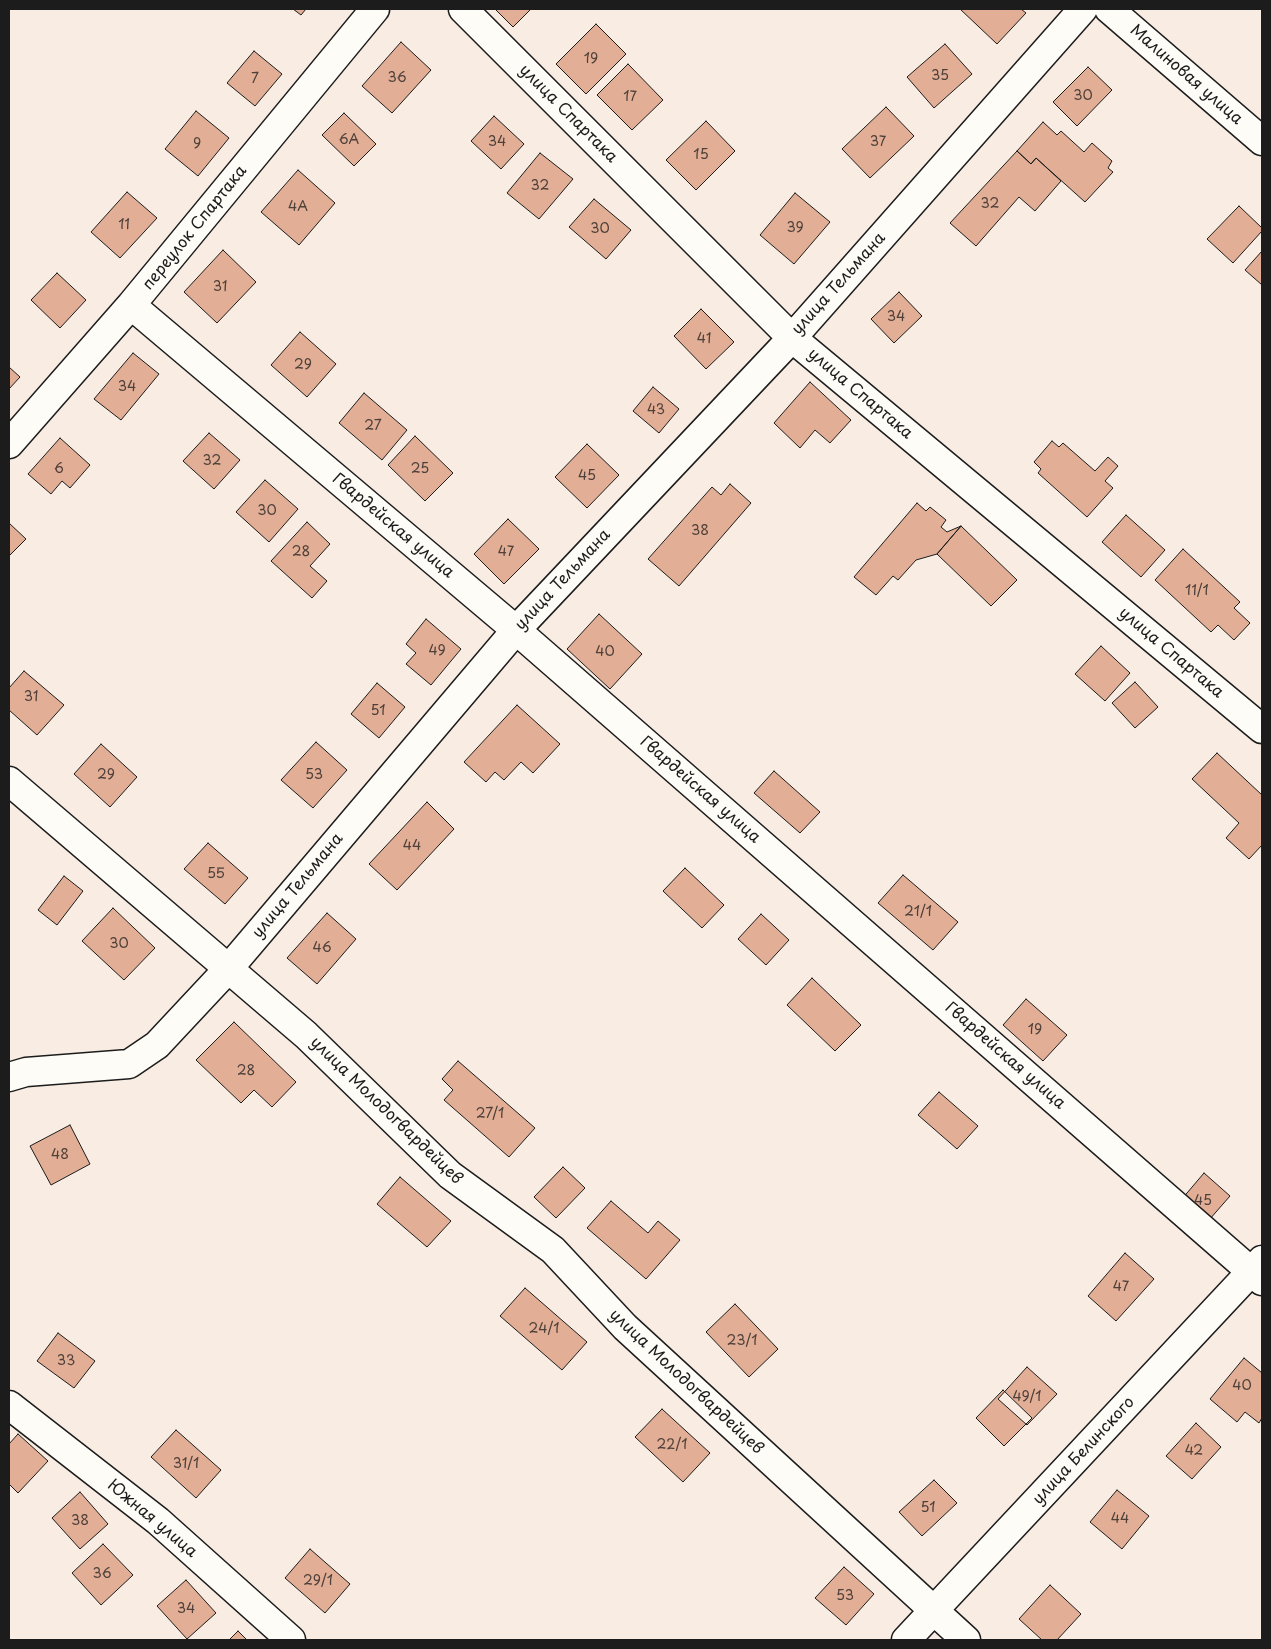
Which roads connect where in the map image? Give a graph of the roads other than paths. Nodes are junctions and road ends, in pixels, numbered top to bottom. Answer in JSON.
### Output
{"nodes":[{"id":1,"x":375,"y":9,"type":"edge"},
{"id":2,"x":462,"y":9,"type":"edge"},
{"id":3,"x":1083,"y":9,"type":"edge"},
{"id":4,"x":1109,"y":9,"type":"edge"},
{"id":5,"x":1262,"y":141,"type":"edge"},
{"id":6,"x":131,"y":305,"type":"junction"},
{"id":7,"x":792,"y":338,"type":"junction"},
{"id":8,"x":9,"y":444,"type":"edge"},
{"id":9,"x":516,"y":630,"type":"junction"},
{"id":10,"x":1262,"y":729,"type":"edge"},
{"id":11,"x":9,"y":781,"type":"edge"},
{"id":12,"x":229,"y":968,"type":"junction"},
{"id":13,"x":9,"y":1077,"type":"edge"},
{"id":14,"x":1259,"y":1271,"type":"edge"},
{"id":15,"x":9,"y":1405,"type":"edge"},
{"id":16,"x":933,"y":1611,"type":"junction"},
{"id":17,"x":290,"y":1640,"type":"edge"},
{"id":18,"x":906,"y":1640,"type":"edge"},
{"id":19,"x":966,"y":1640,"type":"edge"}],
"edges":[{"from":1,"to":6,"type":"street","name":"переулок Спартака"},
{"from":2,"to":7,"type":"street","name":"улица Спартака"},
{"from":3,"to":7,"type":"street","name":"улица Тельмана"},
{"from":4,"to":5,"type":"street","name":"Малиновая улица"},
{"from":6,"to":8,"type":"street","name":"переулок Спартака"},
{"from":6,"to":9,"type":"street","name":"Гвардейская улица"},
{"from":7,"to":9,"type":"street","name":"улица Тельмана"},
{"from":7,"to":10,"type":"street","name":"улица Спартака"},
{"from":9,"to":12,"type":"street","name":"улица Тельмана"},
{"from":9,"to":14,"type":"street","name":"Гвардейская улица"},
{"from":11,"to":12,"type":"street","name":"улица Молодогвардейцев"},
{"from":12,"to":13,"type":"street","name":"улица Тельмана"},
{"from":12,"to":16,"type":"street","name":"улица Молодогвардейцев"},
{"from":14,"to":16,"type":"street","name":"улица Белинского"},
{"from":15,"to":17,"type":"street","name":"Южная улица"},
{"from":16,"to":18,"type":"street","name":"улица Белинского"},
{"from":16,"to":19,"type":"street","name":"улица Молодогвардейцев"}]}
